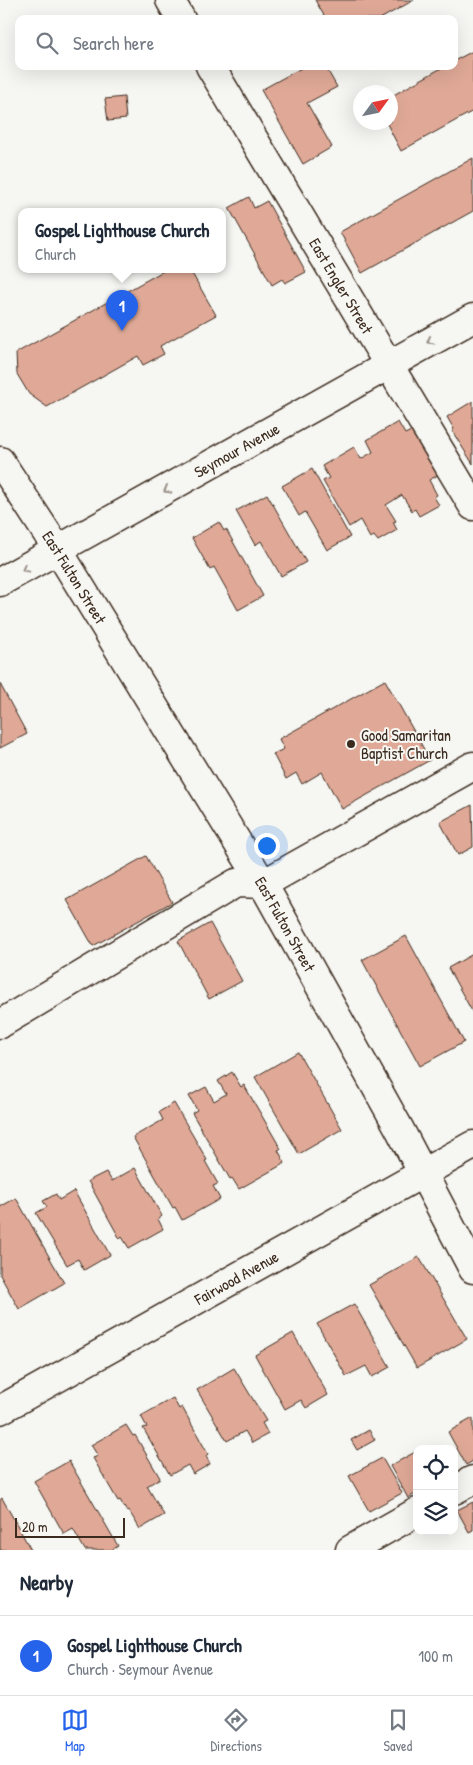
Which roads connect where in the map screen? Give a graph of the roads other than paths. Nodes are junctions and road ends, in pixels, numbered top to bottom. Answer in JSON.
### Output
{"nodes":[{"id":1,"x":170,"y":0,"type":"edge"},
{"id":2,"x":179,"y":15,"type":"edge"},
{"id":3,"x":212,"y":70,"type":"edge"},
{"id":4,"x":473,"y":318,"type":"edge"},
{"id":5,"x":388,"y":364,"type":"junction"},
{"id":6,"x":0,"y":461,"type":"edge"},
{"id":7,"x":473,"y":506,"type":"edge"},
{"id":8,"x":58,"y":550,"type":"junction"},
{"id":9,"x":0,"y":582,"type":"edge"},
{"id":10,"x":473,"y":766,"type":"edge"},
{"id":11,"x":263,"y":884,"type":"junction"},
{"id":12,"x":0,"y":1024,"type":"edge"},
{"id":13,"x":473,"y":1145,"type":"edge"},
{"id":14,"x":423,"y":1174,"type":"junction"},
{"id":15,"x":473,"y":1269,"type":"edge"},
{"id":16,"x":0,"y":1410,"type":"edge"},
{"id":17,"x":473,"y":1480,"type":"edge"},
{"id":18,"x":458,"y":1488,"type":"edge"},
{"id":19,"x":413,"y":1514,"type":"edge"},
{"id":20,"x":350,"y":1550,"type":"edge"}],
"edges":[{"from":1,"to":2,"type":"street"},
{"from":3,"to":5,"type":"street","name":"East Engler Street"},
{"from":4,"to":5,"type":"street","name":"Seymour Avenue","one_way":true},
{"from":5,"to":7,"type":"street","name":"East Engler Street"},
{"from":5,"to":8,"type":"street","name":"Seymour Avenue","one_way":true},
{"from":6,"to":8,"type":"street","name":"East Fulton Street"},
{"from":8,"to":9,"type":"street","name":"Seymour Avenue","one_way":true},
{"from":8,"to":11,"type":"street","name":"East Fulton Street"},
{"from":10,"to":11,"type":"street"},
{"from":11,"to":12,"type":"street"},
{"from":11,"to":14,"type":"street","name":"East Fulton Street"},
{"from":13,"to":14,"type":"street","name":"Fairwood Avenue"},
{"from":14,"to":15,"type":"street","name":"East Fulton Street"},
{"from":14,"to":16,"type":"street","name":"Fairwood Avenue"},
{"from":17,"to":18,"type":"street"},
{"from":19,"to":20,"type":"street"}]}
